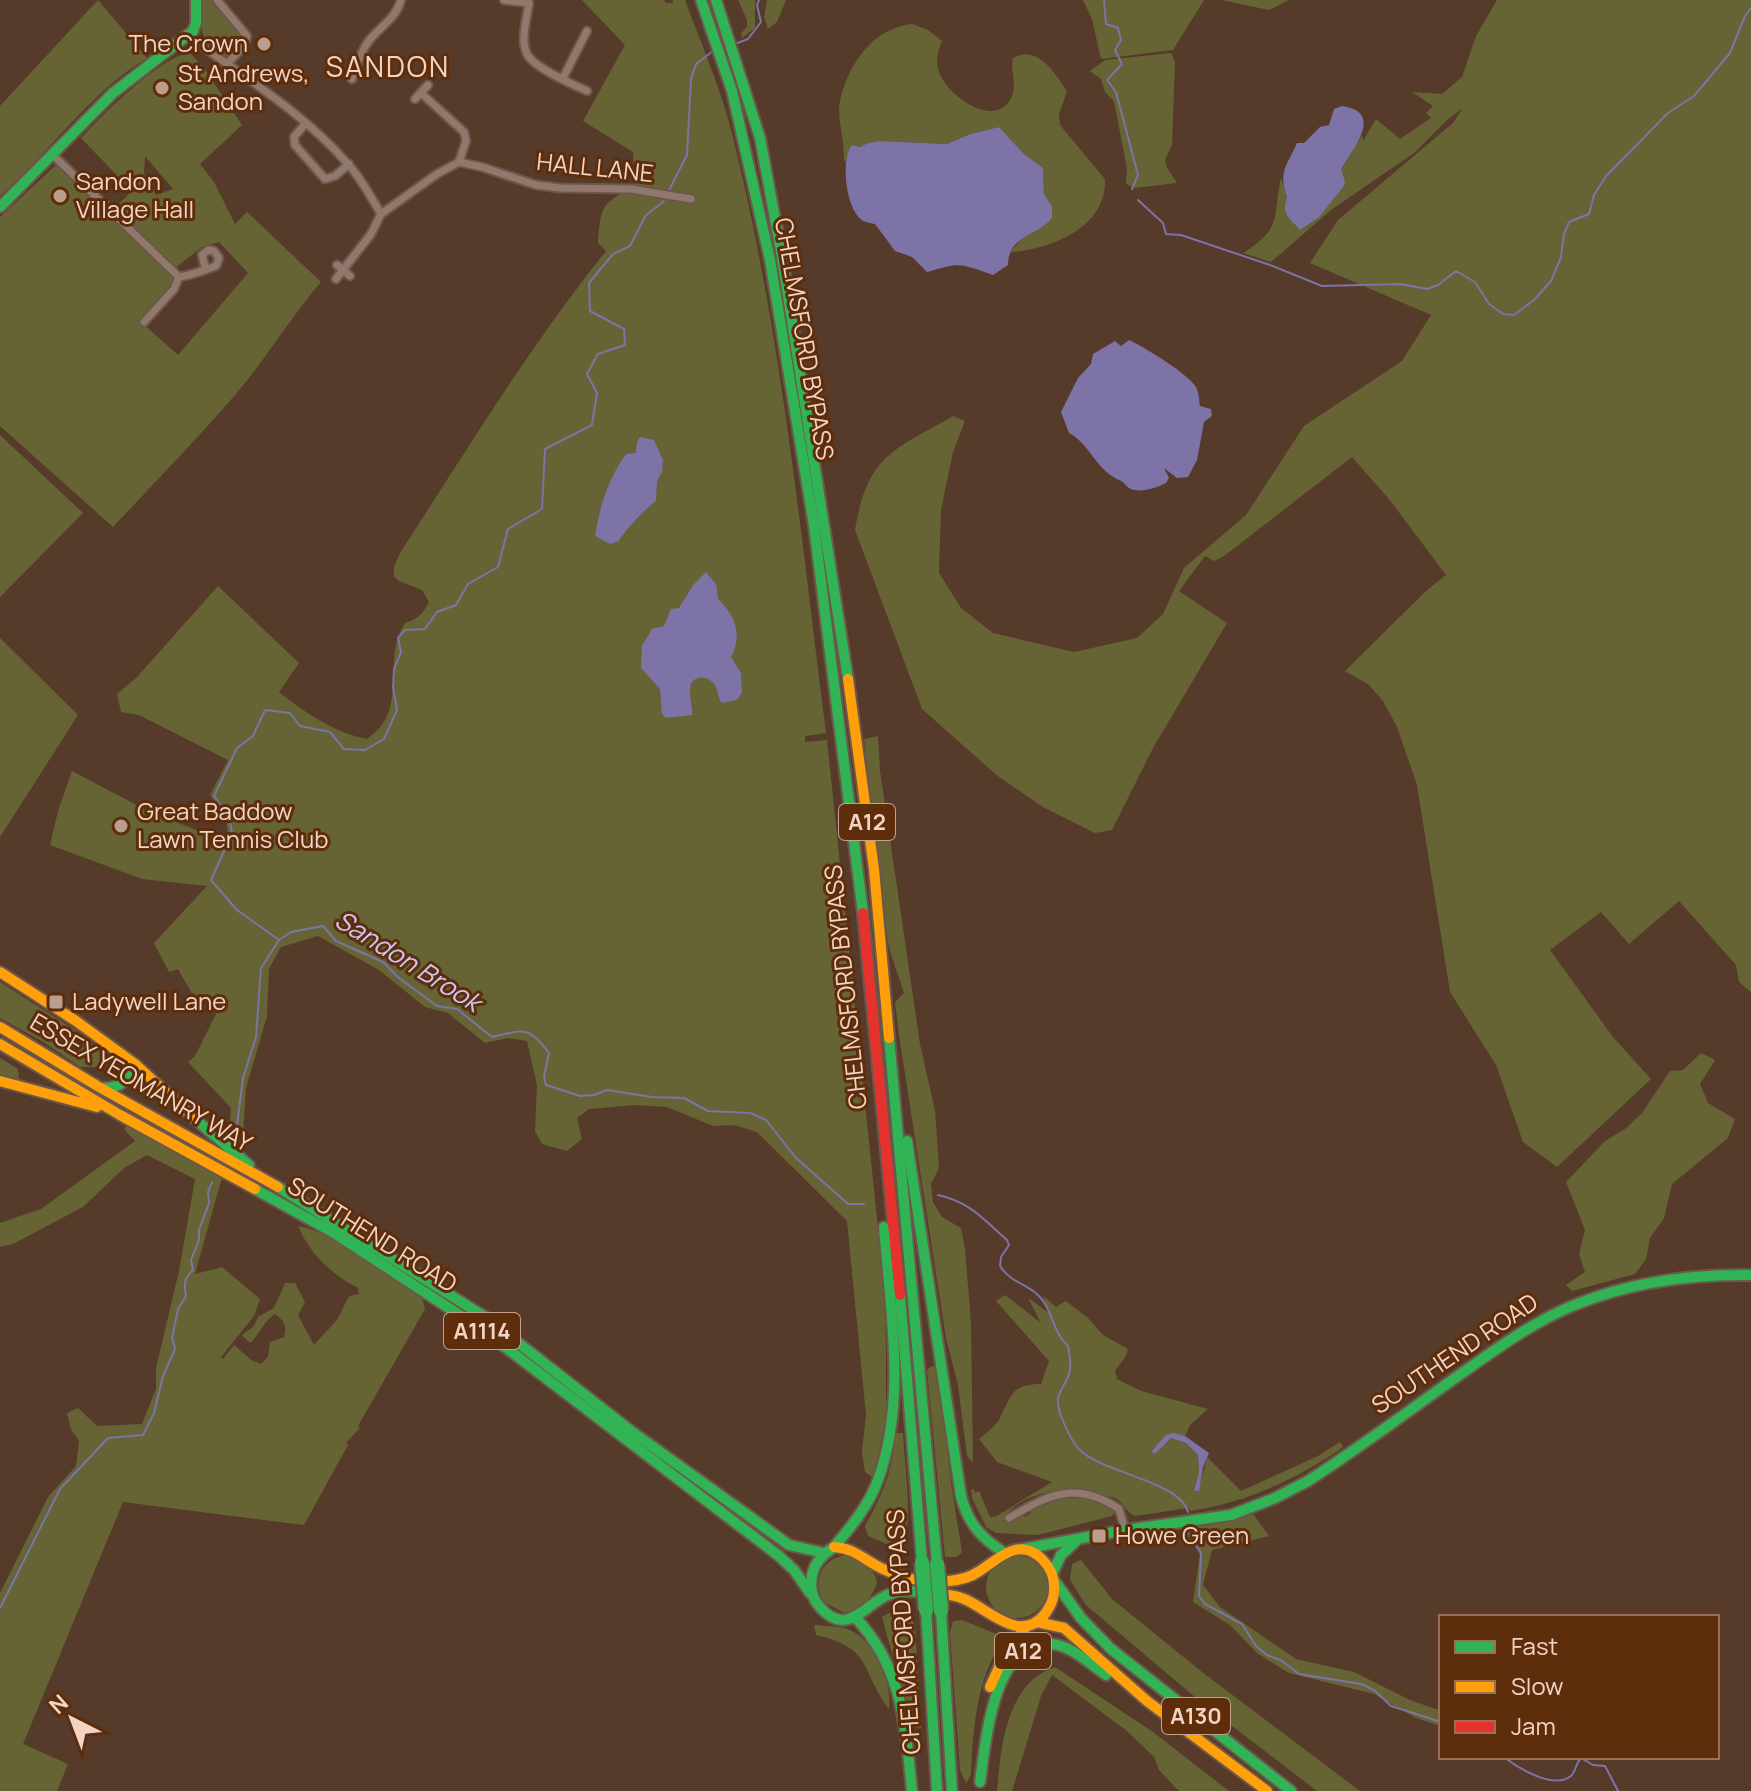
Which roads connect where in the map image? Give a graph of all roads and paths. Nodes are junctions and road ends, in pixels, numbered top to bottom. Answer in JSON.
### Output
{"nodes":[{"id":1,"x":196,"y":0,"type":"edge"},
{"id":2,"x":217,"y":0,"type":"edge"},
{"id":3,"x":401,"y":0,"type":"edge"},
{"id":4,"x":504,"y":0,"type":"edge"},
{"id":5,"x":701,"y":0,"type":"edge"},
{"id":6,"x":532,"y":2,"type":"edge"},
{"id":7,"x":715,"y":10,"type":"edge"},
{"id":8,"x":368,"y":26,"type":"dead end"},
{"id":9,"x":587,"y":31,"type":"dead end"},
{"id":10,"x":376,"y":34,"type":"junction"},
{"id":11,"x":188,"y":36,"type":"junction"},
{"id":12,"x":227,"y":64,"type":"junction"},
{"id":13,"x":563,"y":78,"type":"junction"},
{"id":14,"x":352,"y":79,"type":"dead end"},
{"id":15,"x":428,"y":85,"type":"dead end"},
{"id":16,"x":738,"y":89,"type":"junction"},
{"id":17,"x":587,"y":91,"type":"dead end"},
{"id":18,"x":305,"y":124,"type":"junction"},
{"id":19,"x":53,"y":155,"type":"junction"},
{"id":20,"x":459,"y":162,"type":"junction"},
{"id":21,"x":349,"y":164,"type":"junction"},
{"id":22,"x":691,"y":199,"type":"dead end"},
{"id":23,"x":0,"y":207,"type":"edge"},
{"id":24,"x":381,"y":214,"type":"junction"},
{"id":25,"x":205,"y":267,"type":"dead end"},
{"id":26,"x":179,"y":277,"type":"junction"},
{"id":27,"x":336,"y":279,"type":"dead end"},
{"id":28,"x":144,"y":322,"type":"dead end"},
{"id":29,"x":862,"y":902,"type":"junction"},
{"id":30,"x":881,"y":970,"type":"junction"},
{"id":31,"x":0,"y":972,"type":"edge"},
{"id":32,"x":0,"y":1027,"type":"edge"},
{"id":33,"x":0,"y":1044,"type":"edge"},
{"id":34,"x":135,"y":1064,"type":"junction"},
{"id":35,"x":0,"y":1081,"type":"edge"},
{"id":36,"x":99,"y":1087,"type":"junction"},
{"id":37,"x":120,"y":1115,"type":"junction"},
{"id":38,"x":261,"y":1177,"type":"junction"},
{"id":39,"x":1751,"y":1275,"type":"edge"},
{"id":40,"x":1009,"y":1518,"type":"dead end"},
{"id":41,"x":1125,"y":1530,"type":"junction"},
{"id":42,"x":1076,"y":1541,"type":"junction"},
{"id":43,"x":1021,"y":1549,"type":"junction"},
{"id":44,"x":829,"y":1550,"type":"junction"},
{"id":45,"x":1003,"y":1552,"type":"junction"},
{"id":46,"x":930,"y":1563,"type":"junction"},
{"id":47,"x":1055,"y":1577,"type":"junction"},
{"id":48,"x":810,"y":1593,"type":"junction"},
{"id":49,"x":933,"y":1611,"type":"junction"},
{"id":50,"x":856,"y":1618,"type":"junction"},
{"id":51,"x":1032,"y":1624,"type":"junction"},
{"id":52,"x":1147,"y":1701,"type":"junction"},
{"id":53,"x":980,"y":1787,"type":"edge"},
{"id":54,"x":912,"y":1791,"type":"edge"},
{"id":55,"x":937,"y":1791,"type":"edge"},
{"id":56,"x":952,"y":1791,"type":"edge"},
{"id":57,"x":1267,"y":1791,"type":"edge"},
{"id":58,"x":1291,"y":1791,"type":"edge"}],
"edges":[{"from":1,"to":11,"type":"main road"},
{"from":2,"to":12,"type":"street"},
{"from":3,"to":10,"type":"street"},
{"from":4,"to":6,"type":"street"},
{"from":5,"to":7,"type":"main road","name":"CHELMSFORD BYPASS","number":"A12"},
{"from":6,"to":13,"type":"street"},
{"from":7,"to":16,"type":"main road","name":"CHELMSFORD BYPASS","number":"A12"},
{"from":8,"to":10,"type":"street"},
{"from":9,"to":13,"type":"street"},
{"from":10,"to":14,"type":"street"},
{"from":11,"to":12,"type":"street"},
{"from":11,"to":19,"type":"main road"},
{"from":12,"to":18,"type":"street"},
{"from":13,"to":17,"type":"street"},
{"from":15,"to":20,"type":"street"},
{"from":16,"to":29,"type":"main road","name":"CHELMSFORD BYPASS","number":"A12"},
{"from":16,"to":30,"type":"main road","name":"CHELMSFORD BYPASS","number":"A12"},
{"from":18,"to":21,"type":"street"},
{"from":18,"to":21,"type":"street"},
{"from":19,"to":23,"type":"main road"},
{"from":19,"to":26,"type":"street"},
{"from":20,"to":22,"type":"street","name":"HALL LANE"},
{"from":20,"to":24,"type":"street"},
{"from":21,"to":24,"type":"street"},
{"from":24,"to":27,"type":"street"},
{"from":25,"to":26,"type":"street"},
{"from":26,"to":28,"type":"street"},
{"from":29,"to":44,"type":"main road","number":"A12"},
{"from":29,"to":46,"type":"main road","name":"CHELMSFORD BYPASS","number":"A12"},
{"from":30,"to":45,"type":"main road","number":"A12"},
{"from":30,"to":46,"type":"main road","name":"CHELMSFORD BYPASS","number":"A12"},
{"from":31,"to":34,"type":"main road"},
{"from":32,"to":36,"type":"main road","name":"ESSEX YEOMANRY WAY","number":"A1114"},
{"from":33,"to":37,"type":"main road","name":"ESSEX YEOMANRY WAY","number":"A1114"},
{"from":34,"to":36,"type":"main road"},
{"from":34,"to":38,"type":"main road"},
{"from":35,"to":37,"type":"main road"},
{"from":36,"to":38,"type":"main road","name":"ESSEX YEOMANRY WAY","number":"A1114"},
{"from":37,"to":48,"type":"main road","name":"SOUTHEND ROAD","number":"A1114"},
{"from":38,"to":44,"type":"main road","name":"SOUTHEND ROAD","number":"A1114"},
{"from":39,"to":41,"type":"main road","name":"SOUTHEND ROAD"},
{"from":40,"to":41,"type":"street"},
{"from":41,"to":42,"type":"main road"},
{"from":42,"to":43,"type":"main road"},
{"from":42,"to":47,"type":"main road"},
{"from":43,"to":45,"type":"main road"},
{"from":43,"to":47,"type":"main road"},
{"from":44,"to":45,"type":"main road","name":"SOUTHEND ROAD"},
{"from":44,"to":48,"type":"main road"},
{"from":46,"to":49,"type":"main road","name":"CHELMSFORD BYPASS","number":"A12","bridge":true},
{"from":47,"to":51,"type":"main road"},
{"from":47,"to":58,"type":"main road","number":"A130"},
{"from":48,"to":50,"type":"main road","name":"SOUTHEND ROAD"},
{"from":49,"to":55,"type":"main road","name":"CHELMSFORD BYPASS","number":"A12"},
{"from":49,"to":56,"type":"main road","name":"CHELMSFORD BYPASS","number":"A12"},
{"from":50,"to":51,"type":"main road"},
{"from":50,"to":54,"type":"main road"},
{"from":51,"to":52,"type":"main road","number":"A130"},
{"from":51,"to":53,"type":"main road","number":"A12"},
{"from":52,"to":53,"type":"main road","number":"A12"},
{"from":52,"to":57,"type":"main road","number":"A130"}]}
